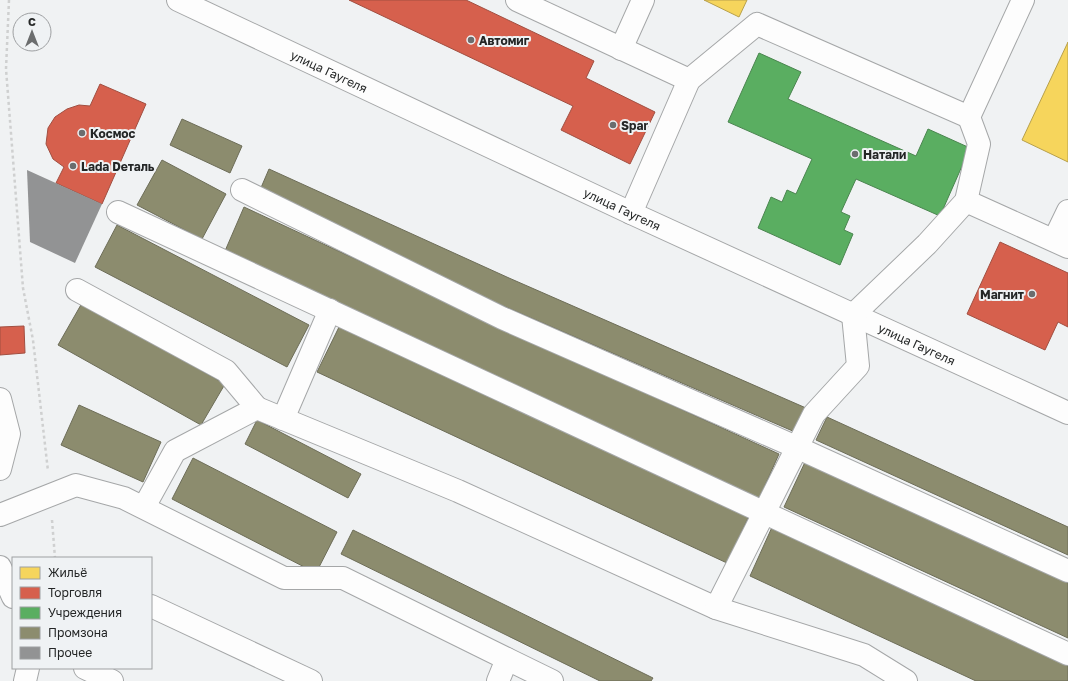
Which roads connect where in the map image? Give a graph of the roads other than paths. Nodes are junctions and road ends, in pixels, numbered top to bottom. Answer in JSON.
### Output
{"nodes":[{"id":1,"x":178,"y":0,"type":"edge"},
{"id":2,"x":517,"y":0,"type":"edge"},
{"id":3,"x":643,"y":0,"type":"edge"},
{"id":4,"x":1023,"y":0,"type":"edge"},
{"id":5,"x":621,"y":48,"type":"junction"},
{"id":6,"x":689,"y":80,"type":"junction"},
{"id":7,"x":969,"y":117,"type":"junction"},
{"id":8,"x":242,"y":190,"type":"dead end"},
{"id":9,"x":966,"y":201,"type":"junction"},
{"id":10,"x":1068,"y":211,"type":"edge"},
{"id":11,"x":118,"y":212,"type":"dead end"},
{"id":12,"x":631,"y":213,"type":"junction"},
{"id":13,"x":1061,"y":243,"type":"edge"},
{"id":14,"x":77,"y":290,"type":"dead end"},
{"id":15,"x":330,"y":310,"type":"junction"},
{"id":16,"x":853,"y":315,"type":"junction"},
{"id":17,"x":0,"y":399,"type":"edge"},
{"id":18,"x":257,"y":408,"type":"junction"},
{"id":19,"x":1068,"y":413,"type":"edge"},
{"id":20,"x":283,"y":419,"type":"junction"},
{"id":21,"x":796,"y":447,"type":"junction"},
{"id":22,"x":0,"y":469,"type":"edge"},
{"id":23,"x":144,"y":507,"type":"junction"},
{"id":24,"x":764,"y":512,"type":"junction"},
{"id":25,"x":0,"y":515,"type":"edge"},
{"id":26,"x":0,"y":566,"type":"edge"},
{"id":27,"x":1068,"y":571,"type":"edge"},
{"id":28,"x":12,"y":595,"type":"edge"},
{"id":29,"x":152,"y":606,"type":"edge"},
{"id":30,"x":716,"y":608,"type":"junction"},
{"id":31,"x":1068,"y":654,"type":"edge"},
{"id":32,"x":507,"y":659,"type":"junction"},
{"id":33,"x":28,"y":669,"type":"edge"},
{"id":34,"x":87,"y":669,"type":"edge"},
{"id":35,"x":25,"y":681,"type":"edge"},
{"id":36,"x":112,"y":681,"type":"edge"},
{"id":37,"x":311,"y":681,"type":"edge"},
{"id":38,"x":498,"y":681,"type":"edge"},
{"id":39,"x":552,"y":681,"type":"edge"},
{"id":40,"x":906,"y":681,"type":"edge"}],
"edges":[{"from":1,"to":12,"type":"street","name":"улица Гаугеля"},
{"from":2,"to":5,"type":"street"},
{"from":3,"to":5,"type":"street"},
{"from":4,"to":7,"type":"street"},
{"from":5,"to":6,"type":"street"},
{"from":6,"to":7,"type":"street"},
{"from":6,"to":12,"type":"street"},
{"from":7,"to":9,"type":"street"},
{"from":8,"to":21,"type":"street"},
{"from":9,"to":13,"type":"street"},
{"from":9,"to":16,"type":"street"},
{"from":10,"to":13,"type":"street"},
{"from":11,"to":15,"type":"street"},
{"from":12,"to":16,"type":"street","name":"улица Гаугеля"},
{"from":14,"to":18,"type":"street"},
{"from":15,"to":20,"type":"street"},
{"from":15,"to":24,"type":"street"},
{"from":16,"to":19,"type":"street","name":"улица Гаугеля"},
{"from":16,"to":21,"type":"street"},
{"from":17,"to":22,"type":"street"},
{"from":18,"to":20,"type":"street"},
{"from":18,"to":23,"type":"street"},
{"from":20,"to":30,"type":"street"},
{"from":21,"to":24,"type":"street"},
{"from":21,"to":27,"type":"street"},
{"from":23,"to":25,"type":"street"},
{"from":23,"to":32,"type":"street"},
{"from":24,"to":30,"type":"street"},
{"from":24,"to":31,"type":"street"},
{"from":26,"to":28,"type":"street"},
{"from":29,"to":37,"type":"street"},
{"from":30,"to":40,"type":"street"},
{"from":32,"to":38,"type":"street"},
{"from":32,"to":39,"type":"street"},
{"from":33,"to":35,"type":"street"},
{"from":34,"to":36,"type":"street"}]}
